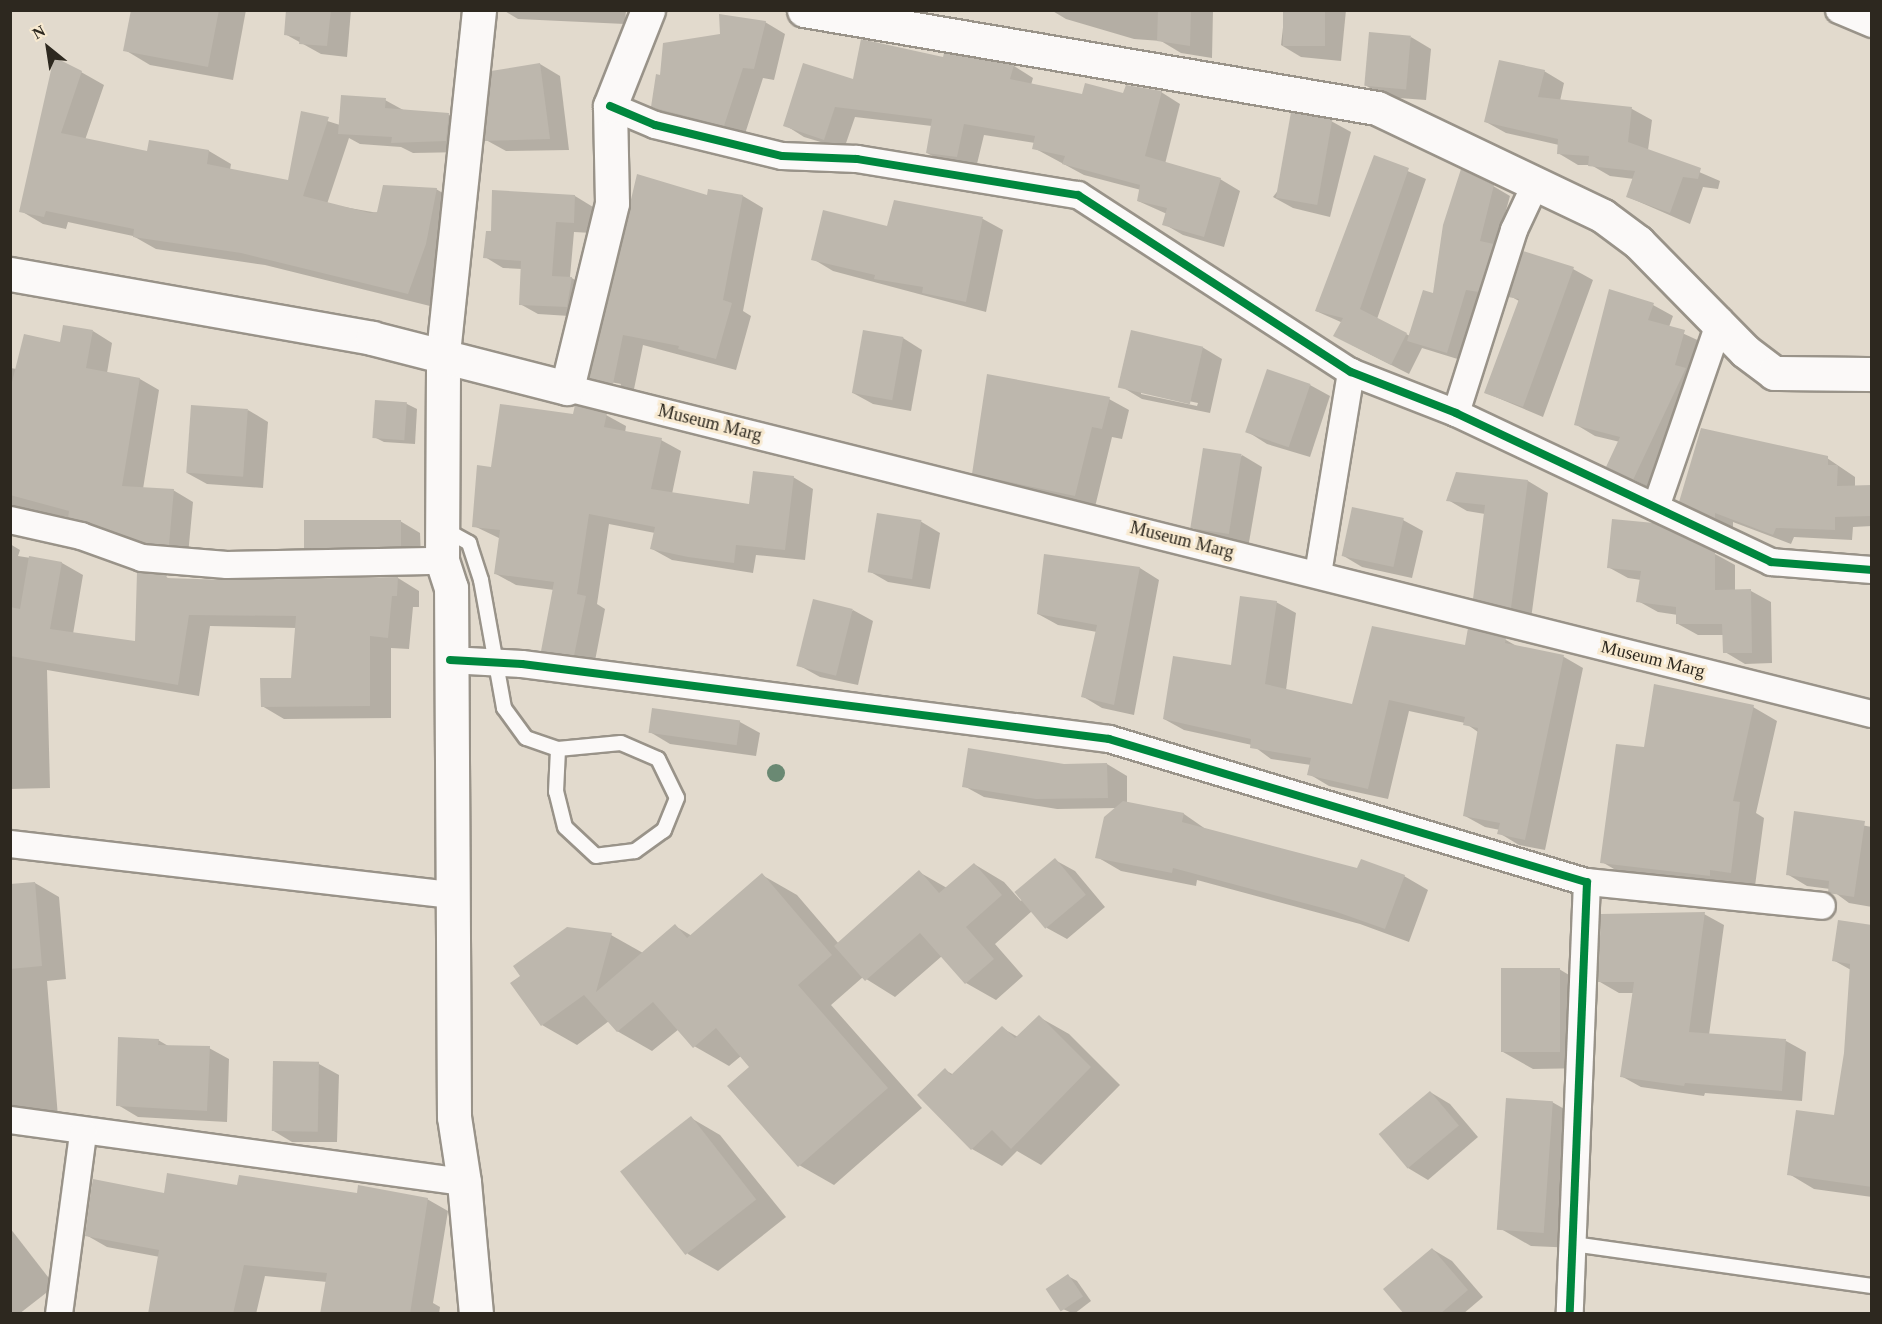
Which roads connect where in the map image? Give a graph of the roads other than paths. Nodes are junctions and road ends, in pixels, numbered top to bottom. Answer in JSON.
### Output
{"nodes":[{"id":1,"x":479,"y":10,"type":"edge"},
{"id":2,"x":648,"y":10,"type":"edge"},
{"id":3,"x":804,"y":10,"type":"edge"},
{"id":4,"x":1839,"y":10,"type":"edge"},
{"id":5,"x":1872,"y":24,"type":"edge"},
{"id":6,"x":610,"y":106,"type":"junction"},
{"id":7,"x":1536,"y":183,"type":"junction"},
{"id":8,"x":10,"y":274,"type":"edge"},
{"id":9,"x":1720,"y":321,"type":"junction"},
{"id":10,"x":443,"y":353,"type":"junction"},
{"id":11,"x":1351,"y":372,"type":"junction"},
{"id":12,"x":1872,"y":374,"type":"edge"},
{"id":13,"x":567,"y":388,"type":"junction"},
{"id":14,"x":1456,"y":413,"type":"junction"},
{"id":15,"x":1656,"y":507,"type":"junction"},
{"id":16,"x":10,"y":520,"type":"edge"},
{"id":17,"x":442,"y":528,"type":"junction"},
{"id":18,"x":442,"y":561,"type":"junction"},
{"id":19,"x":1872,"y":570,"type":"edge"},
{"id":20,"x":1318,"y":574,"type":"junction"},
{"id":21,"x":450,"y":660,"type":"junction"},
{"id":22,"x":494,"y":663,"type":"junction"},
{"id":23,"x":1872,"y":714,"type":"edge"},
{"id":24,"x":558,"y":749,"type":"junction"},
{"id":25,"x":10,"y":844,"type":"edge"},
{"id":26,"x":1587,"y":882,"type":"junction"},
{"id":27,"x":452,"y":895,"type":"junction"},
{"id":28,"x":1822,"y":906,"type":"dead end"},
{"id":29,"x":10,"y":1120,"type":"edge"},
{"id":30,"x":83,"y":1132,"type":"junction"},
{"id":31,"x":464,"y":1182,"type":"junction"},
{"id":32,"x":1573,"y":1244,"type":"junction"},
{"id":33,"x":1872,"y":1286,"type":"edge"},
{"id":34,"x":59,"y":1314,"type":"edge"},
{"id":35,"x":476,"y":1314,"type":"edge"},
{"id":36,"x":1570,"y":1314,"type":"edge"}],
"edges":[{"from":1,"to":10,"type":"main road"},
{"from":2,"to":6,"type":"main road"},
{"from":3,"to":7,"type":"main road"},
{"from":4,"to":5,"type":"street"},
{"from":6,"to":11,"type":"street"},
{"from":6,"to":13,"type":"main road"},
{"from":7,"to":9,"type":"main road"},
{"from":7,"to":14,"type":"street"},
{"from":8,"to":10,"type":"main road"},
{"from":9,"to":12,"type":"main road"},
{"from":9,"to":15,"type":"street"},
{"from":10,"to":13,"type":"main road"},
{"from":10,"to":17,"type":"main road"},
{"from":11,"to":14,"type":"street"},
{"from":11,"to":20,"type":"street"},
{"from":13,"to":20,"type":"street","name":"Museum Marg"},
{"from":14,"to":15,"type":"street"},
{"from":15,"to":19,"type":"street"},
{"from":16,"to":18,"type":"street"},
{"from":17,"to":18,"type":"main road"},
{"from":17,"to":22,"type":"lane"},
{"from":18,"to":21,"type":"main road"},
{"from":20,"to":23,"type":"street","name":"Museum Marg"},
{"from":21,"to":22,"type":"street"},
{"from":21,"to":27,"type":"main road"},
{"from":22,"to":24,"type":"lane"},
{"from":22,"to":26,"type":"street"},
{"from":24,"to":24,"type":"lane"},
{"from":25,"to":27,"type":"street"},
{"from":26,"to":28,"type":"street"},
{"from":26,"to":32,"type":"street"},
{"from":27,"to":31,"type":"main road"},
{"from":29,"to":30,"type":"street"},
{"from":30,"to":31,"type":"street"},
{"from":30,"to":34,"type":"street"},
{"from":31,"to":35,"type":"main road"},
{"from":32,"to":33,"type":"lane"},
{"from":32,"to":36,"type":"street"}]}
